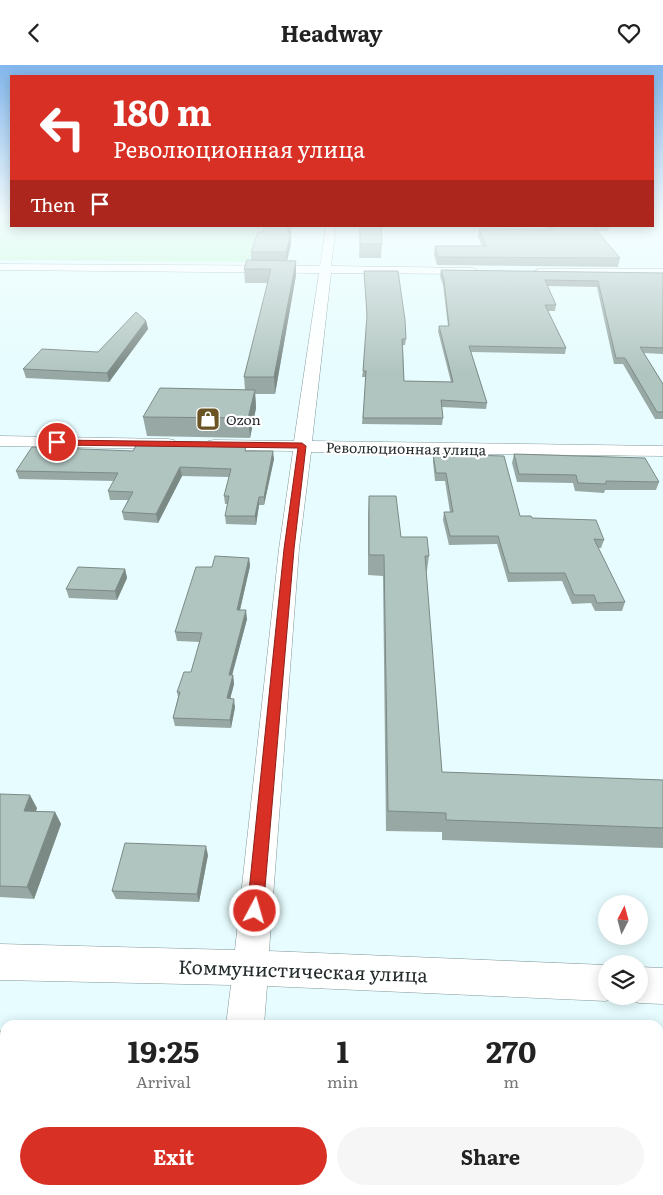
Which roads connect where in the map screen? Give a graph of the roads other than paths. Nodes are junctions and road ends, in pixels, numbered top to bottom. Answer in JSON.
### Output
{"nodes":[{"id":1,"x":0,"y":267,"type":"edge"},
{"id":2,"x":325,"y":269,"type":"junction"},
{"id":3,"x":487,"y":271,"type":"edge"},
{"id":4,"x":524,"y":272,"type":"edge"},
{"id":5,"x":663,"y":273,"type":"edge"},
{"id":6,"x":0,"y":441,"type":"edge"},
{"id":7,"x":302,"y":446,"type":"junction"},
{"id":8,"x":663,"y":451,"type":"edge"},
{"id":9,"x":0,"y":962,"type":"edge"},
{"id":10,"x":250,"y":968,"type":"junction"},
{"id":11,"x":598,"y":983,"type":"edge"},
{"id":12,"x":648,"y":985,"type":"edge"},
{"id":13,"x":663,"y":986,"type":"edge"},
{"id":14,"x":245,"y":1020,"type":"edge"}],
"edges":[{"from":1,"to":2,"type":"street"},
{"from":2,"to":3,"type":"street"},
{"from":2,"to":7,"type":"street"},
{"from":4,"to":5,"type":"street"},
{"from":6,"to":7,"type":"street","name":"Революционная улица"},
{"from":7,"to":8,"type":"street","name":"Революционная улица"},
{"from":7,"to":10,"type":"street"},
{"from":9,"to":10,"type":"street","name":"Коммунистическая улица"},
{"from":10,"to":11,"type":"street","name":"Коммунистическая улица"},
{"from":10,"to":14,"type":"street"},
{"from":12,"to":13,"type":"street"}]}
